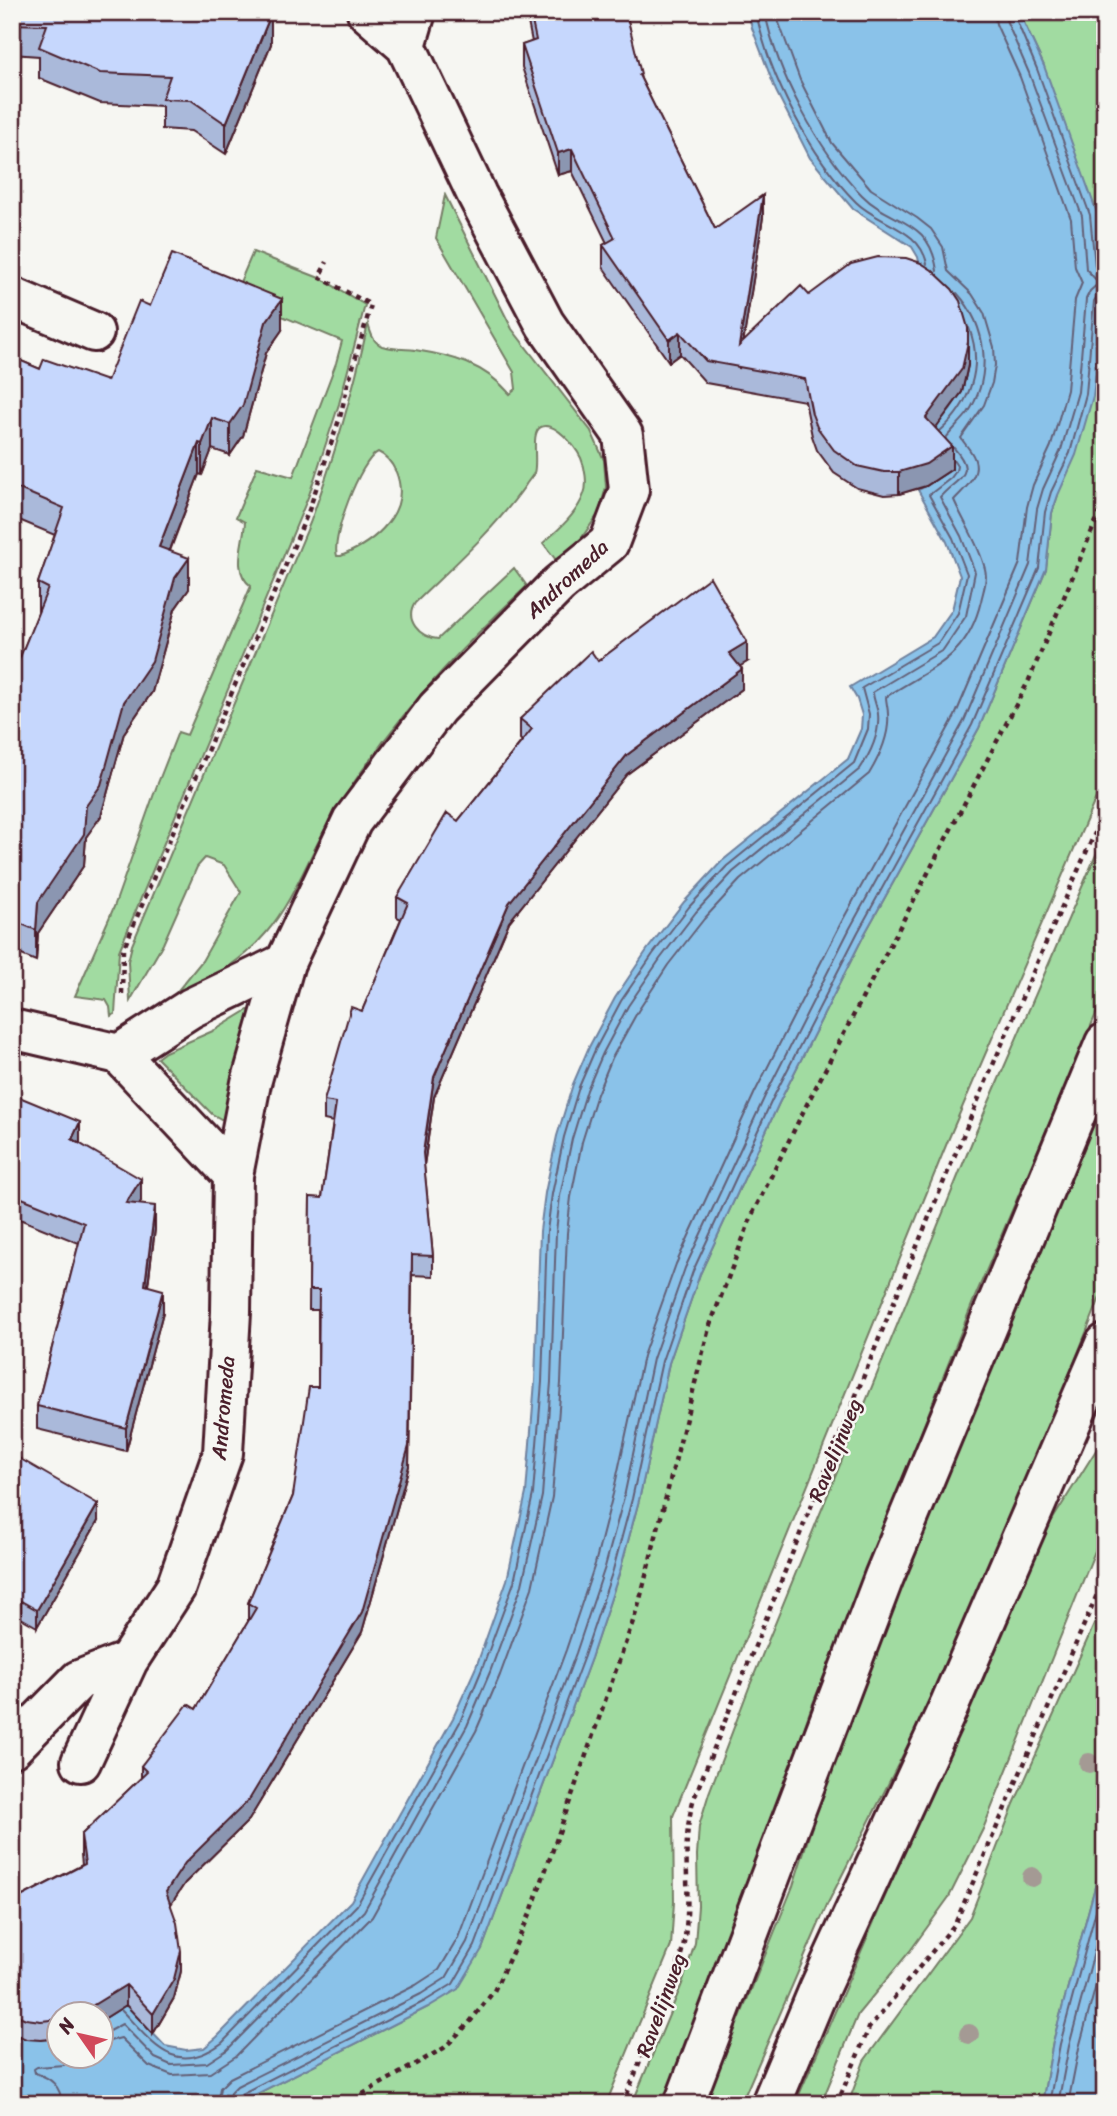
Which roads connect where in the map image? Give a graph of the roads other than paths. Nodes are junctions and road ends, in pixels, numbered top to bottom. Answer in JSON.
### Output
{"nodes":[{"id":1,"x":367,"y":12,"type":"edge"},
{"id":2,"x":411,"y":29,"type":"edge"},
{"id":3,"x":12,"y":297,"type":"edge"},
{"id":4,"x":94,"y":332,"type":"dead end"},
{"id":5,"x":285,"y":963,"type":"junction"},
{"id":6,"x":12,"y":1029,"type":"edge"},
{"id":7,"x":1105,"y":1043,"type":"edge"},
{"id":8,"x":119,"y":1054,"type":"junction"},
{"id":9,"x":233,"y":1175,"type":"junction"},
{"id":10,"x":1105,"y":1344,"type":"edge"},
{"id":11,"x":128,"y":1661,"type":"junction"},
{"id":12,"x":12,"y":1748,"type":"edge"},
{"id":13,"x":80,"y":1762,"type":"dead end"},
{"id":14,"x":684,"y":2104,"type":"edge"},
{"id":15,"x":771,"y":2104,"type":"edge"}],
"edges":[{"from":1,"to":2,"type":"street","name":"Andromeda"},
{"from":2,"to":5,"type":"street","name":"Andromeda"},
{"from":3,"to":4,"type":"street"},
{"from":5,"to":8,"type":"street"},
{"from":5,"to":9,"type":"street","name":"Andromeda"},
{"from":6,"to":8,"type":"street"},
{"from":7,"to":14,"type":"street"},
{"from":8,"to":9,"type":"street"},
{"from":9,"to":11,"type":"street","name":"Andromeda"},
{"from":10,"to":15,"type":"street"},
{"from":11,"to":12,"type":"street"},
{"from":11,"to":13,"type":"street","name":"Andromeda"}]}
